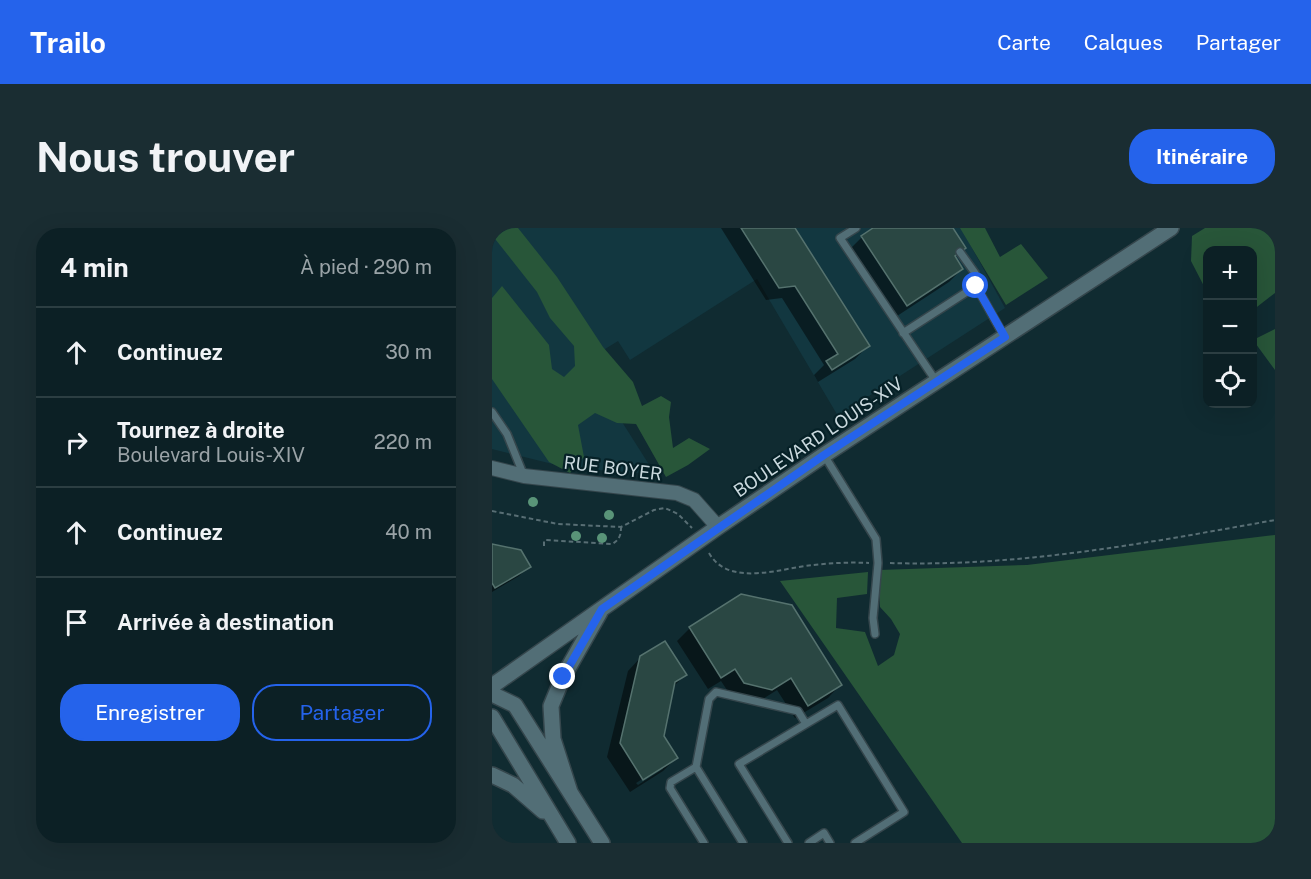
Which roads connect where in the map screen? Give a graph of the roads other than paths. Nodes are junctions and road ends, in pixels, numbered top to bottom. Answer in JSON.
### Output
{"nodes":[{"id":1,"x":856,"y":228,"type":"edge"},
{"id":2,"x":1162,"y":231,"type":"edge"},
{"id":3,"x":960,"y":252,"type":"dead end"},
{"id":4,"x":976,"y":286,"type":"junction"},
{"id":5,"x":903,"y":333,"type":"junction"},
{"id":6,"x":1005,"y":337,"type":"junction"},
{"id":7,"x":936,"y":381,"type":"junction"},
{"id":8,"x":492,"y":412,"type":"edge"},
{"id":9,"x":824,"y":455,"type":"junction"},
{"id":10,"x":492,"y":468,"type":"edge"},
{"id":11,"x":524,"y":476,"type":"junction"},
{"id":12,"x":718,"y":527,"type":"junction"},
{"id":13,"x":602,"y":609,"type":"junction"},
{"id":14,"x":875,"y":634,"type":"dead end"},
{"id":15,"x":492,"y":686,"type":"edge"},
{"id":16,"x":492,"y":694,"type":"edge"},
{"id":17,"x":492,"y":717,"type":"edge"},
{"id":18,"x":806,"y":724,"type":"junction"},
{"id":19,"x":696,"y":766,"type":"junction"},
{"id":20,"x":492,"y":775,"type":"edge"},
{"id":21,"x":570,"y":792,"type":"junction"},
{"id":22,"x":554,"y":820,"type":"junction"},
{"id":23,"x":568,"y":843,"type":"edge"},
{"id":24,"x":602,"y":843,"type":"edge"},
{"id":25,"x":704,"y":843,"type":"edge"},
{"id":26,"x":743,"y":843,"type":"edge"},
{"id":27,"x":788,"y":843,"type":"edge"},
{"id":28,"x":809,"y":843,"type":"edge"},
{"id":29,"x":830,"y":843,"type":"edge"},
{"id":30,"x":855,"y":843,"type":"edge"}],
"edges":[{"from":1,"to":5,"type":"lane"},
{"from":2,"to":6,"type":"main road","name":"BOULEVARD LOUIS-XIV"},
{"from":3,"to":4,"type":"lane"},
{"from":4,"to":5,"type":"lane"},
{"from":4,"to":6,"type":"lane"},
{"from":5,"to":7,"type":"lane"},
{"from":6,"to":7,"type":"main road","name":"BOULEVARD LOUIS-XIV"},
{"from":7,"to":9,"type":"main road","name":"BOULEVARD LOUIS-XIV"},
{"from":8,"to":11,"type":"lane"},
{"from":9,"to":12,"type":"main road","name":"BOULEVARD LOUIS-XIV"},
{"from":9,"to":14,"type":"lane"},
{"from":10,"to":11,"type":"street","name":"RUE BOYER"},
{"from":11,"to":12,"type":"street","name":"RUE BOYER"},
{"from":12,"to":13,"type":"main road","name":"BOULEVARD LOUIS-XIV"},
{"from":13,"to":15,"type":"main road","name":"BOULEVARD LOUIS-XIV"},
{"from":13,"to":21,"type":"main road"},
{"from":16,"to":21,"type":"main road"},
{"from":17,"to":22,"type":"main road"},
{"from":18,"to":19,"type":"lane"},
{"from":18,"to":27,"type":"lane"},
{"from":18,"to":30,"type":"lane"},
{"from":19,"to":25,"type":"lane"},
{"from":19,"to":26,"type":"lane"},
{"from":20,"to":22,"type":"main road"},
{"from":21,"to":24,"type":"main road"},
{"from":22,"to":23,"type":"main road"},
{"from":28,"to":29,"type":"lane"}]}
